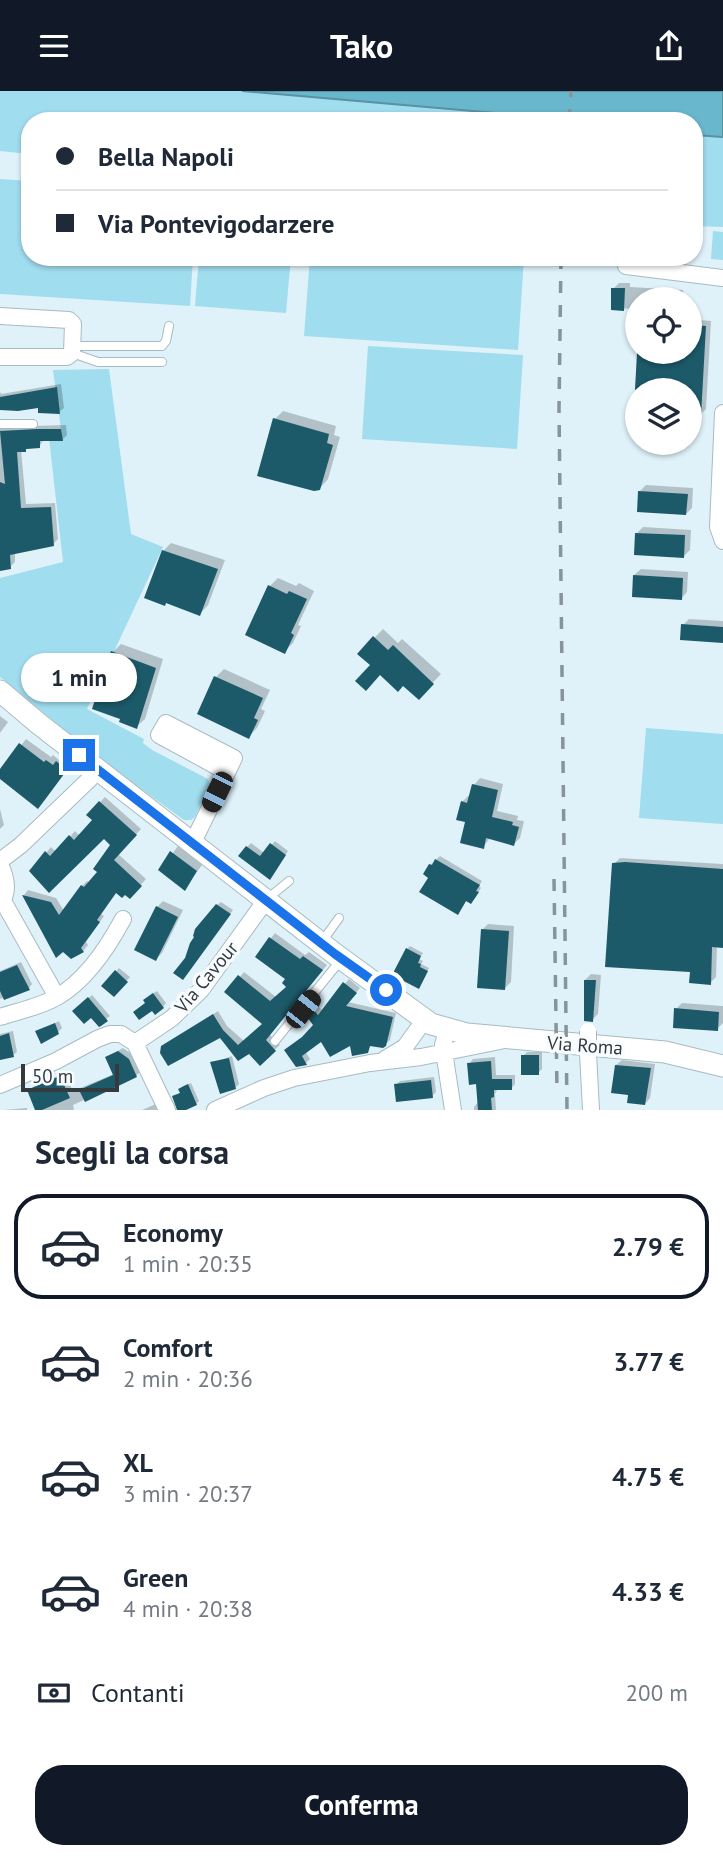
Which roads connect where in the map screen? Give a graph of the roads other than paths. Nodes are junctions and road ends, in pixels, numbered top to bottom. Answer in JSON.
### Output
{"nodes":[{"id":1,"x":626,"y":266,"type":"dead end"},
{"id":2,"x":723,"y":278,"type":"edge"},
{"id":3,"x":0,"y":316,"type":"edge"},
{"id":4,"x":169,"y":326,"type":"dead end"},
{"id":5,"x":73,"y":349,"type":"junction"},
{"id":6,"x":0,"y":357,"type":"edge"},
{"id":7,"x":162,"y":362,"type":"dead end"},
{"id":8,"x":723,"y":413,"type":"edge"},
{"id":9,"x":0,"y":424,"type":"edge"},
{"id":10,"x":33,"y":424,"type":"dead end"},
{"id":11,"x":723,"y":541,"type":"edge"},
{"id":12,"x":0,"y":691,"type":"edge"},
{"id":13,"x":99,"y":770,"type":"junction"},
{"id":14,"x":227,"y":772,"type":"dead end"},
{"id":15,"x":198,"y":847,"type":"junction"},
{"id":16,"x":0,"y":863,"type":"edge"},
{"id":17,"x":289,"y":881,"type":"dead end"},
{"id":18,"x":266,"y":900,"type":"junction"},
{"id":19,"x":2,"y":902,"type":"edge"},
{"id":20,"x":338,"y":918,"type":"dead end"},
{"id":21,"x":123,"y":919,"type":"dead end"},
{"id":22,"x":321,"y":943,"type":"junction"},
{"id":23,"x":342,"y":958,"type":"junction"},
{"id":24,"x":57,"y":997,"type":"junction"},
{"id":25,"x":0,"y":1017,"type":"edge"},
{"id":26,"x":425,"y":1019,"type":"junction"},
{"id":27,"x":447,"y":1030,"type":"junction"},
{"id":28,"x":588,"y":1031,"type":"dead end"},
{"id":29,"x":509,"y":1039,"type":"junction"},
{"id":30,"x":275,"y":1041,"type":"dead end"},
{"id":31,"x":135,"y":1043,"type":"junction"},
{"id":32,"x":444,"y":1052,"type":"junction"},
{"id":33,"x":378,"y":1062,"type":"junction"},
{"id":34,"x":723,"y":1066,"type":"edge"},
{"id":35,"x":0,"y":1085,"type":"edge"},
{"id":36,"x":167,"y":1110,"type":"edge"},
{"id":37,"x":215,"y":1110,"type":"edge"},
{"id":38,"x":453,"y":1110,"type":"edge"},
{"id":39,"x":592,"y":1110,"type":"edge"}],
"edges":[{"from":1,"to":2,"type":"street"},
{"from":3,"to":5,"type":"street"},
{"from":4,"to":5,"type":"lane"},
{"from":5,"to":6,"type":"street"},
{"from":5,"to":7,"type":"lane"},
{"from":8,"to":11,"type":"street"},
{"from":9,"to":10,"type":"lane"},
{"from":12,"to":13,"type":"main road","name":"Via Roma"},
{"from":13,"to":15,"type":"main road","name":"Via Roma"},
{"from":13,"to":16,"type":"street"},
{"from":14,"to":15,"type":"street"},
{"from":15,"to":18,"type":"main road","name":"Via Roma"},
{"from":16,"to":19,"type":"street"},
{"from":17,"to":18,"type":"lane"},
{"from":18,"to":22,"type":"main road","name":"Via Roma"},
{"from":18,"to":31,"type":"street","name":"Via Cavour"},
{"from":19,"to":24,"type":"street"},
{"from":20,"to":22,"type":"lane"},
{"from":21,"to":24,"type":"street"},
{"from":22,"to":23,"type":"main road","name":"Via Roma"},
{"from":23,"to":26,"type":"main road","name":"Via Roma"},
{"from":23,"to":30,"type":"lane"},
{"from":24,"to":25,"type":"street"},
{"from":26,"to":27,"type":"main road","name":"Via Roma"},
{"from":26,"to":33,"type":"street"},
{"from":27,"to":29,"type":"main road","name":"Via Roma"},
{"from":27,"to":32,"type":"street"},
{"from":28,"to":39,"type":"street","bridge":true},
{"from":29,"to":32,"type":"street"},
{"from":29,"to":34,"type":"main road","name":"Via Roma"},
{"from":31,"to":35,"type":"street"},
{"from":31,"to":36,"type":"street"},
{"from":32,"to":33,"type":"street"},
{"from":32,"to":38,"type":"street"},
{"from":33,"to":37,"type":"street"}]}
